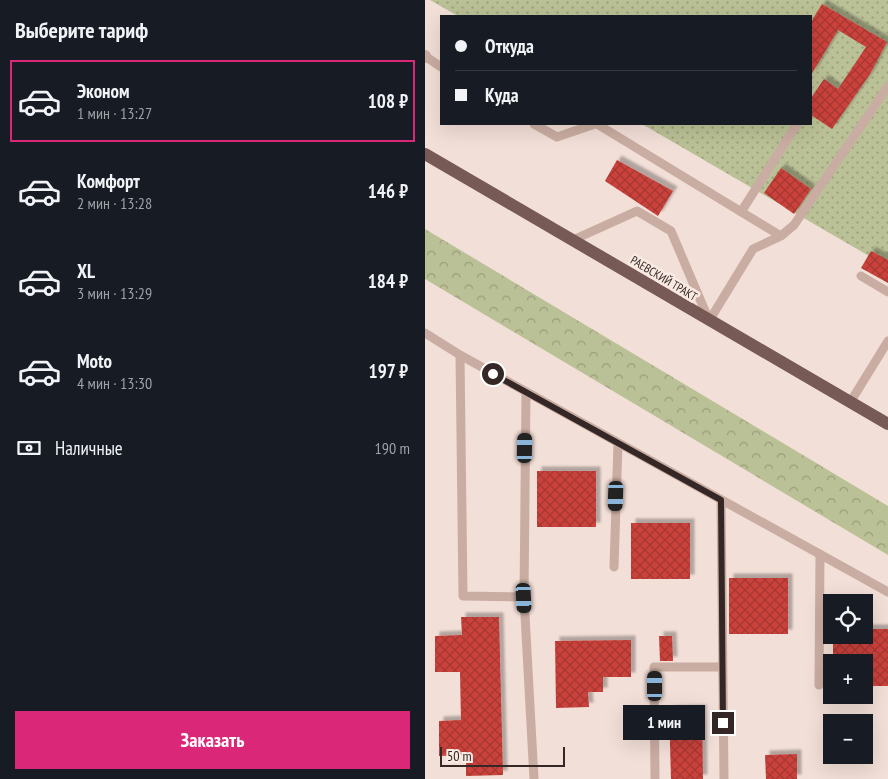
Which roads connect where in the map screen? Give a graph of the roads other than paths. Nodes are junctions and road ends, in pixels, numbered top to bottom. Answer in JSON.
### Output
{"nodes":[{"id":1,"x":425,"y":56,"type":"edge"},
{"id":2,"x":440,"y":65,"type":"edge"},
{"id":3,"x":888,"y":86,"type":"edge"},
{"id":4,"x":536,"y":125,"type":"edge"},
{"id":5,"x":593,"y":125,"type":"edge"},
{"id":6,"x":598,"y":125,"type":"edge"},
{"id":7,"x":796,"y":125,"type":"edge"},
{"id":8,"x":425,"y":154,"type":"edge"},
{"id":9,"x":741,"y":212,"type":"junction"},
{"id":10,"x":781,"y":236,"type":"junction"},
{"id":11,"x":573,"y":240,"type":"junction"},
{"id":12,"x":861,"y":276,"type":"dead end"},
{"id":13,"x":888,"y":292,"type":"edge"},
{"id":14,"x":709,"y":321,"type":"junction"},
{"id":15,"x":425,"y":333,"type":"edge"},
{"id":16,"x":888,"y":341,"type":"edge"},
{"id":17,"x":460,"y":355,"type":"junction"},
{"id":18,"x":526,"y":392,"type":"junction"},
{"id":19,"x":851,"y":401,"type":"junction"},
{"id":20,"x":888,"y":424,"type":"edge"},
{"id":21,"x":618,"y":443,"type":"junction"},
{"id":22,"x":721,"y":500,"type":"junction"},
{"id":23,"x":820,"y":554,"type":"junction"},
{"id":24,"x":614,"y":567,"type":"dead end"},
{"id":25,"x":888,"y":592,"type":"edge"},
{"id":26,"x":524,"y":598,"type":"junction"},
{"id":27,"x":723,"y":667,"type":"junction"},
{"id":28,"x":819,"y":685,"type":"dead end"},
{"id":29,"x":534,"y":779,"type":"edge"},
{"id":30,"x":655,"y":779,"type":"edge"},
{"id":31,"x":724,"y":779,"type":"edge"}],
"edges":[{"from":1,"to":2,"type":"lane"},
{"from":3,"to":10,"type":"lane"},
{"from":4,"to":5,"type":"lane"},
{"from":6,"to":9,"type":"lane"},
{"from":7,"to":9,"type":"lane"},
{"from":8,"to":11,"type":"main road","name":"РАЕВСКИЙ ТРАКТ"},
{"from":9,"to":10,"type":"lane"},
{"from":10,"to":14,"type":"lane"},
{"from":11,"to":14,"type":"main road","name":"РАЕВСКИЙ ТРАКТ"},
{"from":11,"to":14,"type":"lane"},
{"from":12,"to":13,"type":"lane"},
{"from":14,"to":19,"type":"main road","name":"РАЕВСКИЙ ТРАКТ"},
{"from":15,"to":17,"type":"lane"},
{"from":16,"to":19,"type":"lane"},
{"from":17,"to":18,"type":"lane"},
{"from":17,"to":26,"type":"lane"},
{"from":18,"to":21,"type":"lane"},
{"from":18,"to":26,"type":"lane"},
{"from":19,"to":20,"type":"main road","name":"РАЕВСКИЙ ТРАКТ"},
{"from":21,"to":22,"type":"lane"},
{"from":21,"to":24,"type":"lane"},
{"from":22,"to":23,"type":"lane"},
{"from":22,"to":27,"type":"lane"},
{"from":23,"to":25,"type":"lane"},
{"from":23,"to":28,"type":"lane"},
{"from":26,"to":29,"type":"lane"},
{"from":27,"to":30,"type":"lane"},
{"from":27,"to":31,"type":"lane"}]}
